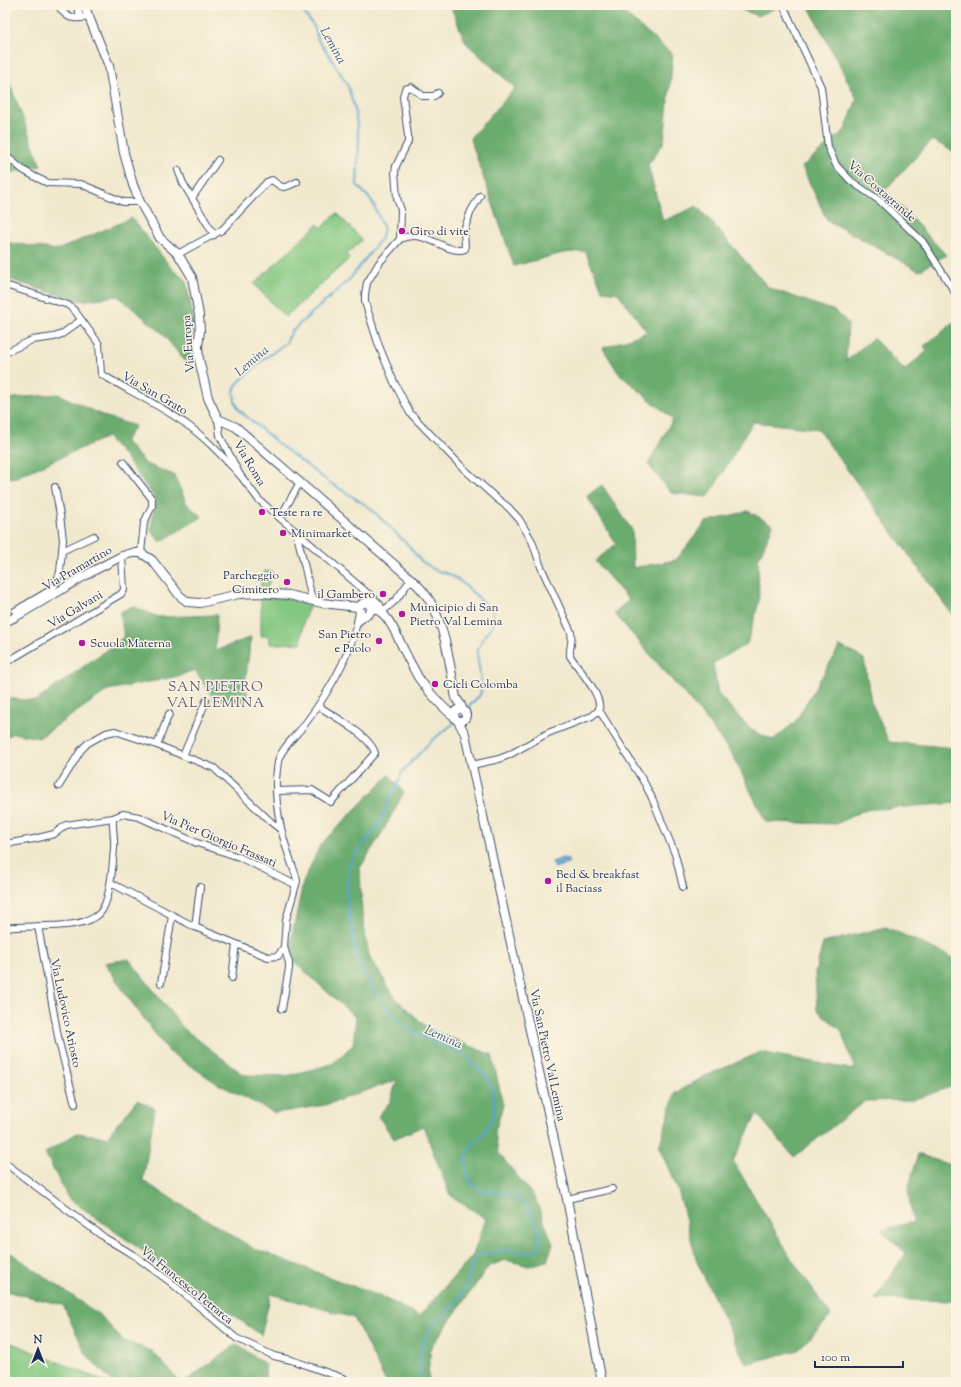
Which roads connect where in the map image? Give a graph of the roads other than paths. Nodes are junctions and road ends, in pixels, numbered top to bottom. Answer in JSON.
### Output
{"nodes":[{"id":1,"x":58,"y":5,"type":"edge"},
{"id":2,"x":76,"y":5,"type":"edge"},
{"id":3,"x":84,"y":5,"type":"edge"},
{"id":4,"x":783,"y":5,"type":"edge"},
{"id":5,"x":85,"y":18,"type":"junction"},
{"id":6,"x":438,"y":93,"type":"dead end"},
{"id":7,"x":5,"y":155,"type":"edge"},
{"id":8,"x":218,"y":160,"type":"dead end"},
{"id":9,"x":178,"y":170,"type":"dead end"},
{"id":10,"x":297,"y":182,"type":"dead end"},
{"id":11,"x":480,"y":196,"type":"dead end"},
{"id":12,"x":192,"y":198,"type":"junction"},
{"id":13,"x":140,"y":202,"type":"junction"},
{"id":14,"x":214,"y":234,"type":"junction"},
{"id":15,"x":400,"y":239,"type":"junction"},
{"id":16,"x":178,"y":254,"type":"junction"},
{"id":17,"x":5,"y":285,"type":"edge"},
{"id":18,"x":956,"y":294,"type":"edge"},
{"id":19,"x":81,"y":320,"type":"junction"},
{"id":20,"x":5,"y":353,"type":"edge"},
{"id":21,"x":218,"y":419,"type":"junction"},
{"id":22,"x":123,"y":462,"type":"dead end"},
{"id":23,"x":240,"y":475,"type":"junction"},
{"id":24,"x":300,"y":482,"type":"junction"},
{"id":25,"x":55,"y":487,"type":"dead end"},
{"id":26,"x":280,"y":518,"type":"junction"},
{"id":27,"x":296,"y":531,"type":"junction"},
{"id":28,"x":94,"y":536,"type":"dead end"},
{"id":29,"x":62,"y":551,"type":"junction"},
{"id":30,"x":141,"y":553,"type":"junction"},
{"id":31,"x":122,"y":556,"type":"junction"},
{"id":32,"x":411,"y":580,"type":"junction"},
{"id":33,"x":367,"y":593,"type":"junction"},
{"id":34,"x":312,"y":600,"type":"junction"},
{"id":35,"x":365,"y":610,"type":"junction"},
{"id":36,"x":384,"y":615,"type":"junction"},
{"id":37,"x":17,"y":616,"type":"junction"},
{"id":38,"x":5,"y":622,"type":"edge"},
{"id":39,"x":5,"y":663,"type":"edge"},
{"id":40,"x":206,"y":701,"type":"dead end"},
{"id":41,"x":318,"y":706,"type":"junction"},
{"id":42,"x":599,"y":710,"type":"junction"},
{"id":43,"x":169,"y":714,"type":"dead end"},
{"id":44,"x":458,"y":714,"type":"junction"},
{"id":45,"x":157,"y":745,"type":"junction"},
{"id":46,"x":184,"y":756,"type":"junction"},
{"id":47,"x":472,"y":765,"type":"junction"},
{"id":48,"x":59,"y":786,"type":"dead end"},
{"id":49,"x":276,"y":791,"type":"junction"},
{"id":50,"x":113,"y":818,"type":"junction"},
{"id":51,"x":280,"y":829,"type":"junction"},
{"id":52,"x":5,"y":844,"type":"edge"},
{"id":53,"x":110,"y":883,"type":"junction"},
{"id":54,"x":296,"y":885,"type":"junction"},
{"id":55,"x":200,"y":887,"type":"dead end"},
{"id":56,"x":683,"y":887,"type":"dead end"},
{"id":57,"x":172,"y":916,"type":"junction"},
{"id":58,"x":38,"y":926,"type":"junction"},
{"id":59,"x":195,"y":927,"type":"junction"},
{"id":60,"x":5,"y":928,"type":"edge"},
{"id":61,"x":236,"y":944,"type":"junction"},
{"id":62,"x":284,"y":947,"type":"junction"},
{"id":63,"x":232,"y":978,"type":"dead end"},
{"id":64,"x":162,"y":983,"type":"dead end"},
{"id":65,"x":282,"y":1009,"type":"dead end"},
{"id":66,"x":75,"y":1104,"type":"dead end"},
{"id":67,"x":5,"y":1163,"type":"edge"},
{"id":68,"x":612,"y":1189,"type":"dead end"},
{"id":69,"x":567,"y":1199,"type":"junction"},
{"id":70,"x":350,"y":1382,"type":"edge"},
{"id":71,"x":602,"y":1382,"type":"edge"}],
"edges":[{"from":1,"to":5,"type":"street"},
{"from":2,"to":5,"type":"street"},
{"from":3,"to":5,"type":"street","name":"Via Europa"},
{"from":4,"to":18,"type":"street","name":"Via Costagrande"},
{"from":5,"to":13,"type":"street","name":"Via Europa"},
{"from":6,"to":15,"type":"street"},
{"from":7,"to":13,"type":"street"},
{"from":8,"to":12,"type":"street"},
{"from":9,"to":12,"type":"street"},
{"from":10,"to":14,"type":"street"},
{"from":11,"to":15,"type":"street"},
{"from":12,"to":14,"type":"street"},
{"from":13,"to":16,"type":"street","name":"Via Europa"},
{"from":14,"to":16,"type":"street"},
{"from":15,"to":42,"type":"street"},
{"from":16,"to":21,"type":"street","name":"Via Europa"},
{"from":17,"to":19,"type":"street","name":"Via San Grato"},
{"from":19,"to":20,"type":"street"},
{"from":19,"to":23,"type":"street","name":"Via San Grato"},
{"from":21,"to":23,"type":"street","name":"Via Roma"},
{"from":21,"to":24,"type":"street"},
{"from":22,"to":30,"type":"street"},
{"from":23,"to":26,"type":"street","name":"Via Roma"},
{"from":24,"to":26,"type":"street"},
{"from":24,"to":32,"type":"street"},
{"from":25,"to":29,"type":"street"},
{"from":26,"to":27,"type":"street","name":"Via Roma"},
{"from":27,"to":33,"type":"street","name":"Via Roma"},
{"from":27,"to":34,"type":"street"},
{"from":28,"to":29,"type":"street"},
{"from":29,"to":37,"type":"street"},
{"from":30,"to":31,"type":"street","name":"Via Pramartino"},
{"from":30,"to":34,"type":"street"},
{"from":31,"to":37,"type":"street","name":"Via Pramartino"},
{"from":31,"to":39,"type":"street","name":"Via Galvani"},
{"from":32,"to":36,"type":"street"},
{"from":32,"to":44,"type":"street"},
{"from":33,"to":35,"type":"street","name":"Via Pier Giorgio Frassati"},
{"from":33,"to":36,"type":"street"},
{"from":34,"to":35,"type":"street"},
{"from":35,"to":36,"type":"street"},
{"from":35,"to":41,"type":"street","name":"Via Pier Giorgio Frassati"},
{"from":36,"to":44,"type":"street"},
{"from":37,"to":38,"type":"street","name":"Via Pramartino"},
{"from":40,"to":46,"type":"street"},
{"from":41,"to":49,"type":"street","name":"Via Pier Giorgio Frassati"},
{"from":41,"to":49,"type":"street"},
{"from":42,"to":47,"type":"street"},
{"from":42,"to":56,"type":"street"},
{"from":43,"to":45,"type":"street"},
{"from":44,"to":47,"type":"street","name":"Via San Pietro Val Lemina"},
{"from":45,"to":46,"type":"street"},
{"from":45,"to":48,"type":"street"},
{"from":46,"to":51,"type":"street"},
{"from":47,"to":69,"type":"street","name":"Via San Pietro Val Lemina"},
{"from":49,"to":51,"type":"street","name":"Via Pier Giorgio Frassati"},
{"from":50,"to":52,"type":"street","name":"Via Pier Giorgio Frassati"},
{"from":50,"to":53,"type":"street"},
{"from":50,"to":54,"type":"street","name":"Via Pier Giorgio Frassati"},
{"from":51,"to":54,"type":"street","name":"Via Pier Giorgio Frassati"},
{"from":53,"to":57,"type":"street"},
{"from":53,"to":58,"type":"street"},
{"from":54,"to":62,"type":"street"},
{"from":55,"to":59,"type":"street"},
{"from":57,"to":59,"type":"street"},
{"from":57,"to":64,"type":"street"},
{"from":58,"to":60,"type":"street"},
{"from":58,"to":66,"type":"street","name":"Via Ludovico Ariosto"},
{"from":59,"to":61,"type":"street"},
{"from":61,"to":62,"type":"street"},
{"from":61,"to":63,"type":"street"},
{"from":62,"to":65,"type":"street"},
{"from":67,"to":70,"type":"street","name":"Via Francesco Petrarca"},
{"from":68,"to":69,"type":"street"},
{"from":69,"to":71,"type":"street","name":"Via San Pietro Val Lemina"}]}
